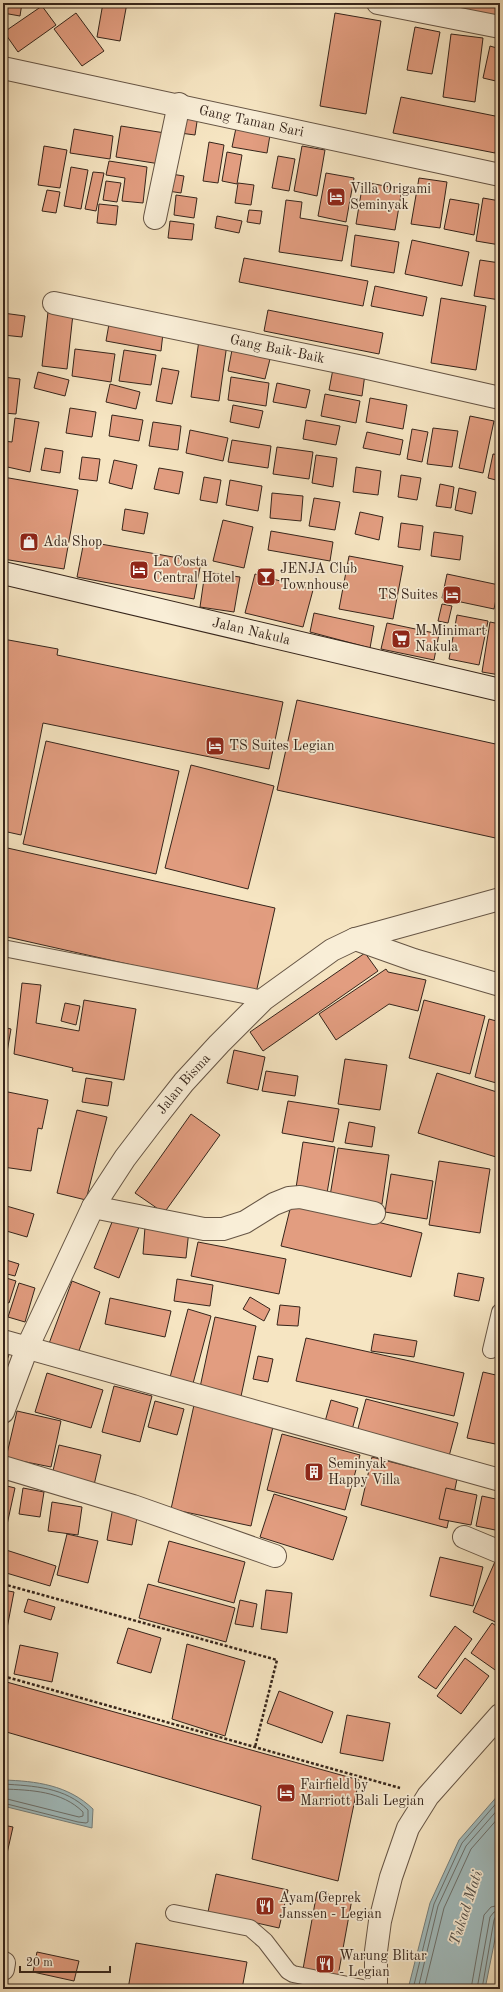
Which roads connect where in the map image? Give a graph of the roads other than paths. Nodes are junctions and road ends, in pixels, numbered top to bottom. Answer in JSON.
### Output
{"nodes":[{"id":1,"x":378,"y":3,"type":"edge"},
{"id":2,"x":500,"y":27,"type":"edge"},
{"id":3,"x":3,"y":68,"type":"edge"},
{"id":4,"x":179,"y":104,"type":"junction"},
{"id":5,"x":500,"y":174,"type":"edge"},
{"id":6,"x":155,"y":218,"type":"dead end"},
{"id":7,"x":54,"y":304,"type":"dead end"},
{"id":8,"x":500,"y":398,"type":"edge"},
{"id":9,"x":3,"y":573,"type":"edge"},
{"id":10,"x":500,"y":690,"type":"edge"},
{"id":11,"x":500,"y":899,"type":"edge"},
{"id":12,"x":355,"y":939,"type":"junction"},
{"id":13,"x":3,"y":948,"type":"edge"},
{"id":14,"x":500,"y":985,"type":"edge"},
{"id":15,"x":264,"y":999,"type":"junction"},
{"id":16,"x":93,"y":1207,"type":"junction"},
{"id":17,"x":374,"y":1213,"type":"dead end"},
{"id":18,"x":500,"y":1312,"type":"edge"},
{"id":19,"x":3,"y":1342,"type":"edge"},
{"id":20,"x":27,"y":1348,"type":"junction"},
{"id":21,"x":491,"y":1350,"type":"dead end"},
{"id":22,"x":3,"y":1412,"type":"edge"},
{"id":23,"x":3,"y":1467,"type":"edge"},
{"id":24,"x":500,"y":1480,"type":"edge"},
{"id":25,"x":464,"y":1537,"type":"dead end"},
{"id":26,"x":500,"y":1552,"type":"edge"},
{"id":27,"x":275,"y":1556,"type":"dead end"},
{"id":28,"x":500,"y":1715,"type":"edge"},
{"id":29,"x":174,"y":1913,"type":"dead end"},
{"id":30,"x":368,"y":1989,"type":"edge"},
{"id":31,"x":376,"y":1989,"type":"edge"}],
"edges":[{"from":1,"to":2,"type":"street"},
{"from":3,"to":4,"type":"street","name":"Gang Taman Sari"},
{"from":4,"to":5,"type":"street","name":"Gang Taman Sari"},
{"from":4,"to":6,"type":"street"},
{"from":7,"to":8,"type":"street","name":"Gang Baik-Baik"},
{"from":9,"to":10,"type":"street","name":"Jalan Nakula"},
{"from":11,"to":12,"type":"street","name":"Jalan Bisma"},
{"from":12,"to":14,"type":"street"},
{"from":12,"to":15,"type":"street","name":"Jalan Bisma"},
{"from":13,"to":15,"type":"lane"},
{"from":15,"to":16,"type":"street","name":"Jalan Bisma"},
{"from":16,"to":17,"type":"street"},
{"from":16,"to":20,"type":"street","name":"Jalan Bisma"},
{"from":18,"to":21,"type":"lane"},
{"from":19,"to":20,"type":"street"},
{"from":20,"to":22,"type":"street","name":"Jalan Bisma"},
{"from":20,"to":24,"type":"street"},
{"from":23,"to":27,"type":"street"},
{"from":25,"to":26,"type":"street"},
{"from":28,"to":31,"type":"street"},
{"from":29,"to":30,"type":"lane"}]}
